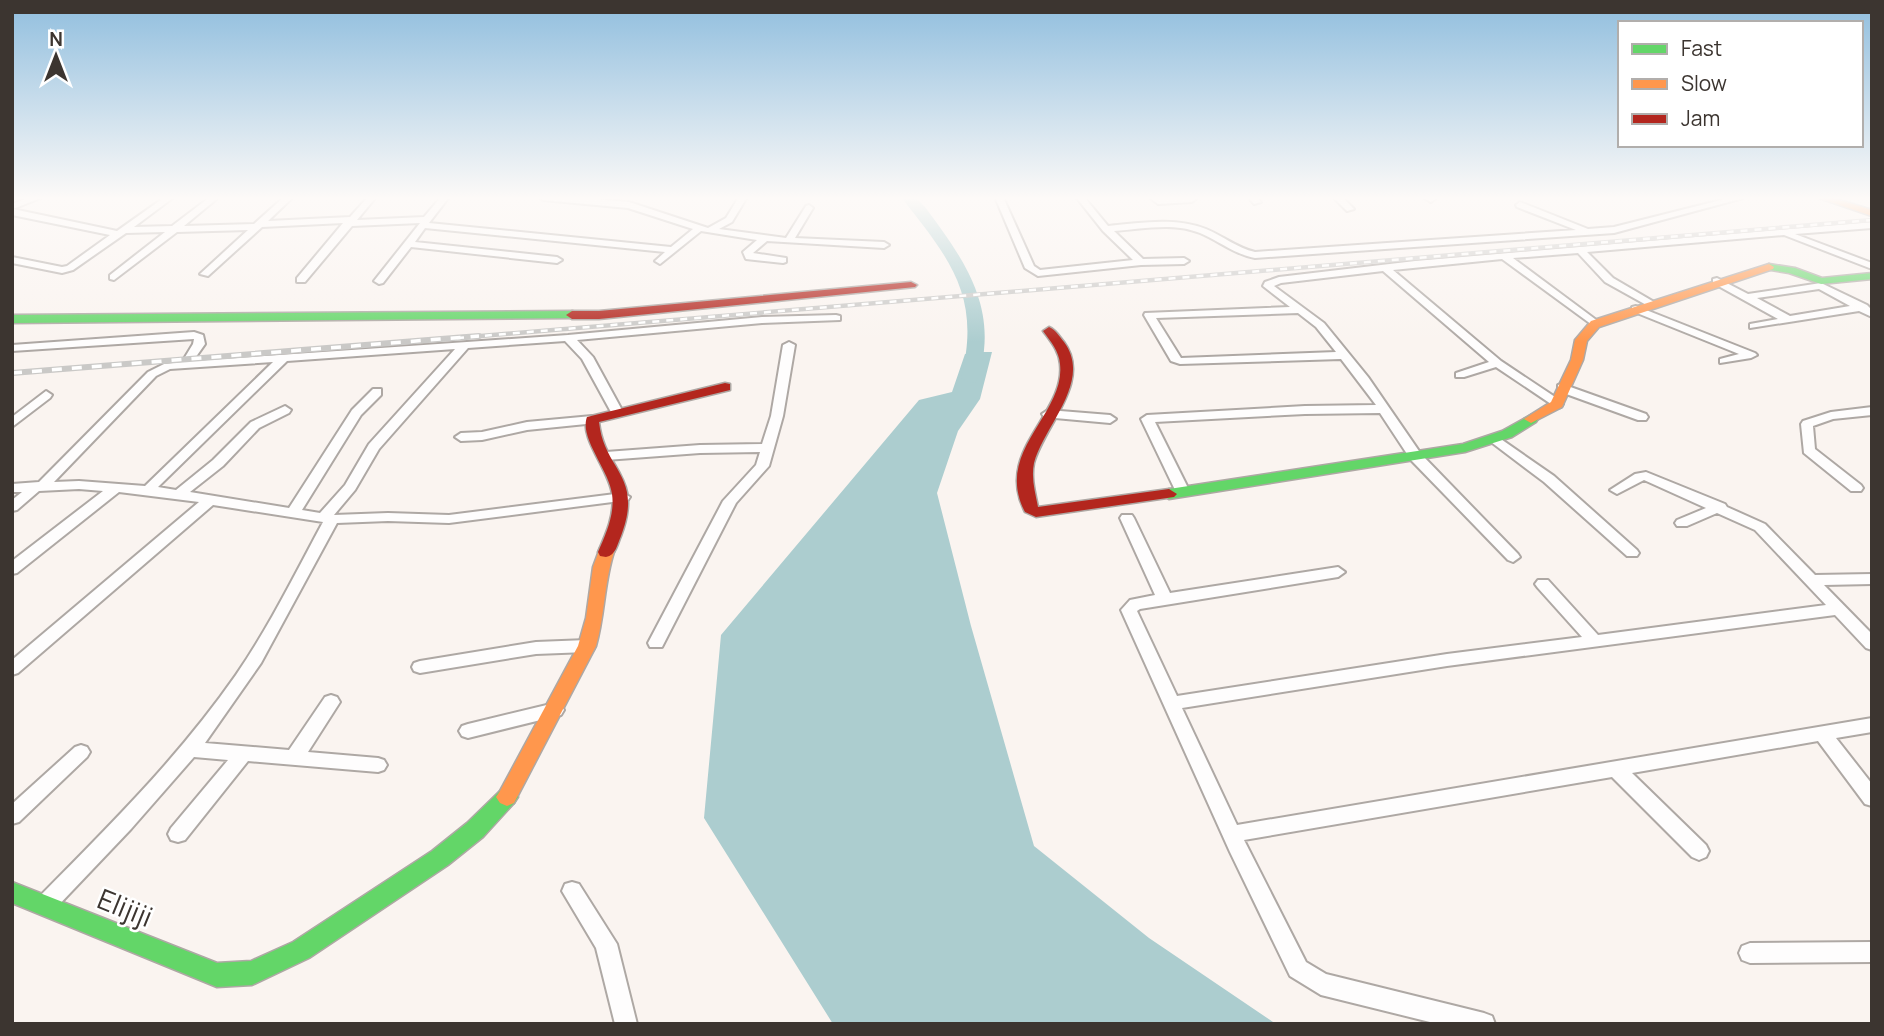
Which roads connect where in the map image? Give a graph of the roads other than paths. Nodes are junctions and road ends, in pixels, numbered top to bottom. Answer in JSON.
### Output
{"nodes":[{"id":1,"x":102,"y":245,"type":"edge"},
{"id":2,"x":154,"y":245,"type":"edge"},
{"id":3,"x":236,"y":245,"type":"edge"},
{"id":4,"x":330,"y":245,"type":"edge"},
{"id":5,"x":407,"y":245,"type":"edge"},
{"id":6,"x":421,"y":245,"type":"edge"},
{"id":7,"x":630,"y":245,"type":"edge"},
{"id":8,"x":680,"y":245,"type":"edge"},
{"id":9,"x":756,"y":245,"type":"edge"},
{"id":10,"x":1021,"y":245,"type":"edge"},
{"id":11,"x":1123,"y":245,"type":"edge"},
{"id":12,"x":1231,"y":245,"type":"edge"},
{"id":13,"x":1395,"y":245,"type":"edge"},
{"id":14,"x":1644,"y":245,"type":"edge"},
{"id":15,"x":1816,"y":245,"type":"edge"},
{"id":16,"x":673,"y":250,"type":"junction"},
{"id":17,"x":1581,"y":251,"type":"junction"},
{"id":18,"x":1506,"y":257,"type":"junction"},
{"id":19,"x":12,"y":260,"type":"edge"},
{"id":20,"x":557,"y":260,"type":"dead end"},
{"id":21,"x":783,"y":260,"type":"dead end"},
{"id":22,"x":660,"y":261,"type":"dead end"},
{"id":23,"x":1184,"y":261,"type":"dead end"},
{"id":24,"x":1141,"y":262,"type":"junction"},
{"id":25,"x":1872,"y":266,"type":"edge"},
{"id":26,"x":1384,"y":267,"type":"junction"},
{"id":27,"x":205,"y":274,"type":"dead end"},
{"id":28,"x":1872,"y":276,"type":"edge"},
{"id":29,"x":114,"y":277,"type":"dead end"},
{"id":30,"x":301,"y":280,"type":"dead end"},
{"id":31,"x":379,"y":281,"type":"dead end"},
{"id":32,"x":1717,"y":281,"type":"junction"},
{"id":33,"x":1821,"y":284,"type":"junction"},
{"id":34,"x":911,"y":285,"type":"dead end"},
{"id":35,"x":1746,"y":298,"type":"junction"},
{"id":36,"x":1872,"y":304,"type":"edge"},
{"id":37,"x":1643,"y":306,"type":"junction"},
{"id":38,"x":1860,"y":308,"type":"junction"},
{"id":39,"x":1302,"y":310,"type":"junction"},
{"id":40,"x":1872,"y":314,"type":"edge"},
{"id":41,"x":836,"y":318,"type":"dead end"},
{"id":42,"x":12,"y":319,"type":"edge"},
{"id":43,"x":1788,"y":320,"type":"junction"},
{"id":44,"x":1595,"y":324,"type":"junction"},
{"id":45,"x":1754,"y":326,"type":"dead end"},
{"id":46,"x":1049,"y":331,"type":"dead end"},
{"id":47,"x":568,"y":338,"type":"junction"},
{"id":48,"x":789,"y":345,"type":"dead end"},
{"id":49,"x":464,"y":346,"type":"junction"},
{"id":50,"x":12,"y":348,"type":"edge"},
{"id":51,"x":1345,"y":355,"type":"junction"},
{"id":52,"x":284,"y":358,"type":"junction"},
{"id":53,"x":1724,"y":361,"type":"dead end"},
{"id":54,"x":1497,"y":363,"type":"junction"},
{"id":55,"x":185,"y":365,"type":"junction"},
{"id":56,"x":1460,"y":374,"type":"dead end"},
{"id":57,"x":725,"y":387,"type":"dead end"},
{"id":58,"x":377,"y":391,"type":"dead end"},
{"id":59,"x":46,"y":395,"type":"dead end"},
{"id":60,"x":1559,"y":396,"type":"junction"},
{"id":61,"x":1382,"y":409,"type":"junction"},
{"id":62,"x":285,"y":410,"type":"dead end"},
{"id":63,"x":1872,"y":411,"type":"edge"},
{"id":64,"x":617,"y":412,"type":"junction"},
{"id":65,"x":1048,"y":414,"type":"junction"},
{"id":66,"x":1642,"y":417,"type":"dead end"},
{"id":67,"x":1110,"y":419,"type":"dead end"},
{"id":68,"x":592,"y":421,"type":"junction"},
{"id":69,"x":12,"y":423,"type":"edge"},
{"id":70,"x":461,"y":437,"type":"dead end"},
{"id":71,"x":1494,"y":439,"type":"junction"},
{"id":72,"x":768,"y":448,"type":"junction"},
{"id":73,"x":606,"y":456,"type":"junction"},
{"id":74,"x":1416,"y":457,"type":"junction"},
{"id":75,"x":41,"y":486,"type":"junction"},
{"id":76,"x":117,"y":487,"type":"junction"},
{"id":77,"x":12,"y":488,"type":"edge"},
{"id":78,"x":1856,"y":488,"type":"dead end"},
{"id":79,"x":148,"y":490,"type":"junction"},
{"id":80,"x":1616,"y":490,"type":"dead end"},
{"id":81,"x":1183,"y":492,"type":"junction"},
{"id":82,"x":178,"y":495,"type":"junction"},
{"id":83,"x":623,"y":496,"type":"junction"},
{"id":84,"x":209,"y":501,"type":"junction"},
{"id":85,"x":12,"y":507,"type":"edge"},
{"id":86,"x":1720,"y":507,"type":"junction"},
{"id":87,"x":292,"y":514,"type":"junction"},
{"id":88,"x":1127,"y":518,"type":"dead end"},
{"id":89,"x":327,"y":519,"type":"junction"},
{"id":90,"x":1682,"y":523,"type":"dead end"},
{"id":91,"x":1632,"y":553,"type":"dead end"},
{"id":92,"x":1513,"y":557,"type":"dead end"},
{"id":93,"x":12,"y":569,"type":"edge"},
{"id":94,"x":1338,"y":572,"type":"dead end"},
{"id":95,"x":1872,"y":579,"type":"edge"},
{"id":96,"x":1813,"y":580,"type":"junction"},
{"id":97,"x":1543,"y":584,"type":"dead end"},
{"id":98,"x":1165,"y":600,"type":"junction"},
{"id":99,"x":1838,"y":609,"type":"junction"},
{"id":100,"x":1595,"y":642,"type":"junction"},
{"id":101,"x":656,"y":643,"type":"dead end"},
{"id":102,"x":1872,"y":644,"type":"edge"},
{"id":103,"x":587,"y":646,"type":"junction"},
{"id":104,"x":420,"y":667,"type":"dead end"},
{"id":105,"x":12,"y":669,"type":"edge"},
{"id":106,"x":331,"y":702,"type":"dead end"},
{"id":107,"x":1171,"y":704,"type":"junction"},
{"id":108,"x":555,"y":710,"type":"junction"},
{"id":109,"x":1872,"y":725,"type":"edge"},
{"id":110,"x":468,"y":731,"type":"dead end"},
{"id":111,"x":1822,"y":733,"type":"junction"},
{"id":112,"x":188,"y":749,"type":"junction"},
{"id":113,"x":80,"y":752,"type":"dead end"},
{"id":114,"x":243,"y":754,"type":"junction"},
{"id":115,"x":293,"y":759,"type":"junction"},
{"id":116,"x":378,"y":765,"type":"dead end"},
{"id":117,"x":1616,"y":769,"type":"junction"},
{"id":118,"x":1872,"y":798,"type":"edge"},
{"id":119,"x":12,"y":816,"type":"edge"},
{"id":120,"x":178,"y":834,"type":"dead end"},
{"id":121,"x":1232,"y":834,"type":"junction"},
{"id":122,"x":1699,"y":851,"type":"dead end"},
{"id":123,"x":572,"y":891,"type":"dead end"},
{"id":124,"x":12,"y":892,"type":"edge"},
{"id":125,"x":46,"y":904,"type":"junction"},
{"id":126,"x":1872,"y":952,"type":"edge"},
{"id":127,"x":1750,"y":953,"type":"dead end"},
{"id":128,"x":626,"y":1024,"type":"edge"},
{"id":129,"x":1484,"y":1024,"type":"edge"}],
"edges":[{"from":1,"to":19,"type":"street"},
{"from":2,"to":29,"type":"street"},
{"from":3,"to":27,"type":"street"},
{"from":4,"to":30,"type":"street"},
{"from":5,"to":31,"type":"street"},
{"from":6,"to":20,"type":"street"},
{"from":7,"to":16,"type":"street"},
{"from":8,"to":16,"type":"street"},
{"from":9,"to":21,"type":"street"},
{"from":10,"to":24,"type":"street"},
{"from":11,"to":24,"type":"street"},
{"from":12,"to":13,"type":"street"},
{"from":14,"to":17,"type":"street"},
{"from":15,"to":25,"type":"street"},
{"from":16,"to":22,"type":"street"},
{"from":17,"to":18,"type":"street"},
{"from":17,"to":37,"type":"street"},
{"from":18,"to":26,"type":"street"},
{"from":18,"to":44,"type":"street"},
{"from":23,"to":24,"type":"street"},
{"from":26,"to":39,"type":"street"},
{"from":26,"to":54,"type":"street"},
{"from":28,"to":33,"type":"street"},
{"from":32,"to":33,"type":"street"},
{"from":32,"to":35,"type":"street"},
{"from":32,"to":37,"type":"street"},
{"from":33,"to":35,"type":"street"},
{"from":33,"to":38,"type":"street"},
{"from":34,"to":42,"type":"street"},
{"from":35,"to":43,"type":"street"},
{"from":36,"to":38,"type":"street"},
{"from":37,"to":44,"type":"street"},
{"from":37,"to":53,"type":"street"},
{"from":38,"to":40,"type":"street"},
{"from":38,"to":43,"type":"street"},
{"from":39,"to":51,"type":"street"},
{"from":39,"to":51,"type":"street"},
{"from":41,"to":47,"type":"street"},
{"from":43,"to":45,"type":"street"},
{"from":44,"to":60,"type":"street"},
{"from":46,"to":65,"type":"street"},
{"from":47,"to":49,"type":"street"},
{"from":47,"to":64,"type":"street"},
{"from":48,"to":72,"type":"street"},
{"from":49,"to":52,"type":"street"},
{"from":49,"to":89,"type":"street"},
{"from":50,"to":55,"type":"street"},
{"from":51,"to":61,"type":"street"},
{"from":52,"to":55,"type":"street"},
{"from":52,"to":79,"type":"street"},
{"from":54,"to":56,"type":"street"},
{"from":54,"to":60,"type":"street"},
{"from":55,"to":75,"type":"street"},
{"from":57,"to":64,"type":"street"},
{"from":58,"to":87,"type":"street"},
{"from":59,"to":69,"type":"street"},
{"from":60,"to":66,"type":"street"},
{"from":60,"to":71,"type":"street"},
{"from":61,"to":74,"type":"street"},
{"from":61,"to":81,"type":"street"},
{"from":62,"to":82,"type":"street"},
{"from":63,"to":78,"type":"street"},
{"from":64,"to":68,"type":"street"},
{"from":65,"to":67,"type":"street"},
{"from":65,"to":81,"type":"street"},
{"from":68,"to":70,"type":"street"},
{"from":68,"to":73,"type":"street"},
{"from":71,"to":74,"type":"street"},
{"from":71,"to":91,"type":"street"},
{"from":72,"to":73,"type":"street"},
{"from":72,"to":101,"type":"street"},
{"from":73,"to":83,"type":"street"},
{"from":74,"to":81,"type":"street"},
{"from":74,"to":92,"type":"street"},
{"from":75,"to":76,"type":"street"},
{"from":75,"to":77,"type":"street"},
{"from":75,"to":85,"type":"street"},
{"from":76,"to":79,"type":"street"},
{"from":76,"to":93,"type":"street"},
{"from":79,"to":82,"type":"street"},
{"from":80,"to":86,"type":"street"},
{"from":82,"to":84,"type":"street"},
{"from":83,"to":89,"type":"street"},
{"from":83,"to":103,"type":"street"},
{"from":84,"to":87,"type":"street"},
{"from":84,"to":105,"type":"street"},
{"from":86,"to":90,"type":"street"},
{"from":86,"to":96,"type":"street"},
{"from":87,"to":89,"type":"street"},
{"from":88,"to":98,"type":"street"},
{"from":89,"to":112,"type":"street"},
{"from":94,"to":98,"type":"street"},
{"from":95,"to":96,"type":"street"},
{"from":96,"to":99,"type":"street"},
{"from":97,"to":100,"type":"street"},
{"from":98,"to":107,"type":"street"},
{"from":99,"to":100,"type":"street"},
{"from":99,"to":102,"type":"street"},
{"from":100,"to":107,"type":"street"},
{"from":103,"to":104,"type":"street"},
{"from":103,"to":108,"type":"street"},
{"from":106,"to":115,"type":"street"},
{"from":107,"to":121,"type":"street"},
{"from":108,"to":110,"type":"street"},
{"from":108,"to":125,"type":"street","name":"Elijiji"},
{"from":109,"to":111,"type":"street"},
{"from":111,"to":117,"type":"street"},
{"from":111,"to":118,"type":"street"},
{"from":112,"to":114,"type":"street"},
{"from":112,"to":125,"type":"street"},
{"from":113,"to":119,"type":"street"},
{"from":114,"to":115,"type":"street"},
{"from":114,"to":120,"type":"street"},
{"from":115,"to":116,"type":"street"},
{"from":117,"to":121,"type":"street"},
{"from":117,"to":122,"type":"street"},
{"from":121,"to":129,"type":"street"},
{"from":123,"to":128,"type":"street"},
{"from":124,"to":125,"type":"street","name":"Elijiji"},
{"from":126,"to":127,"type":"street"}]}
